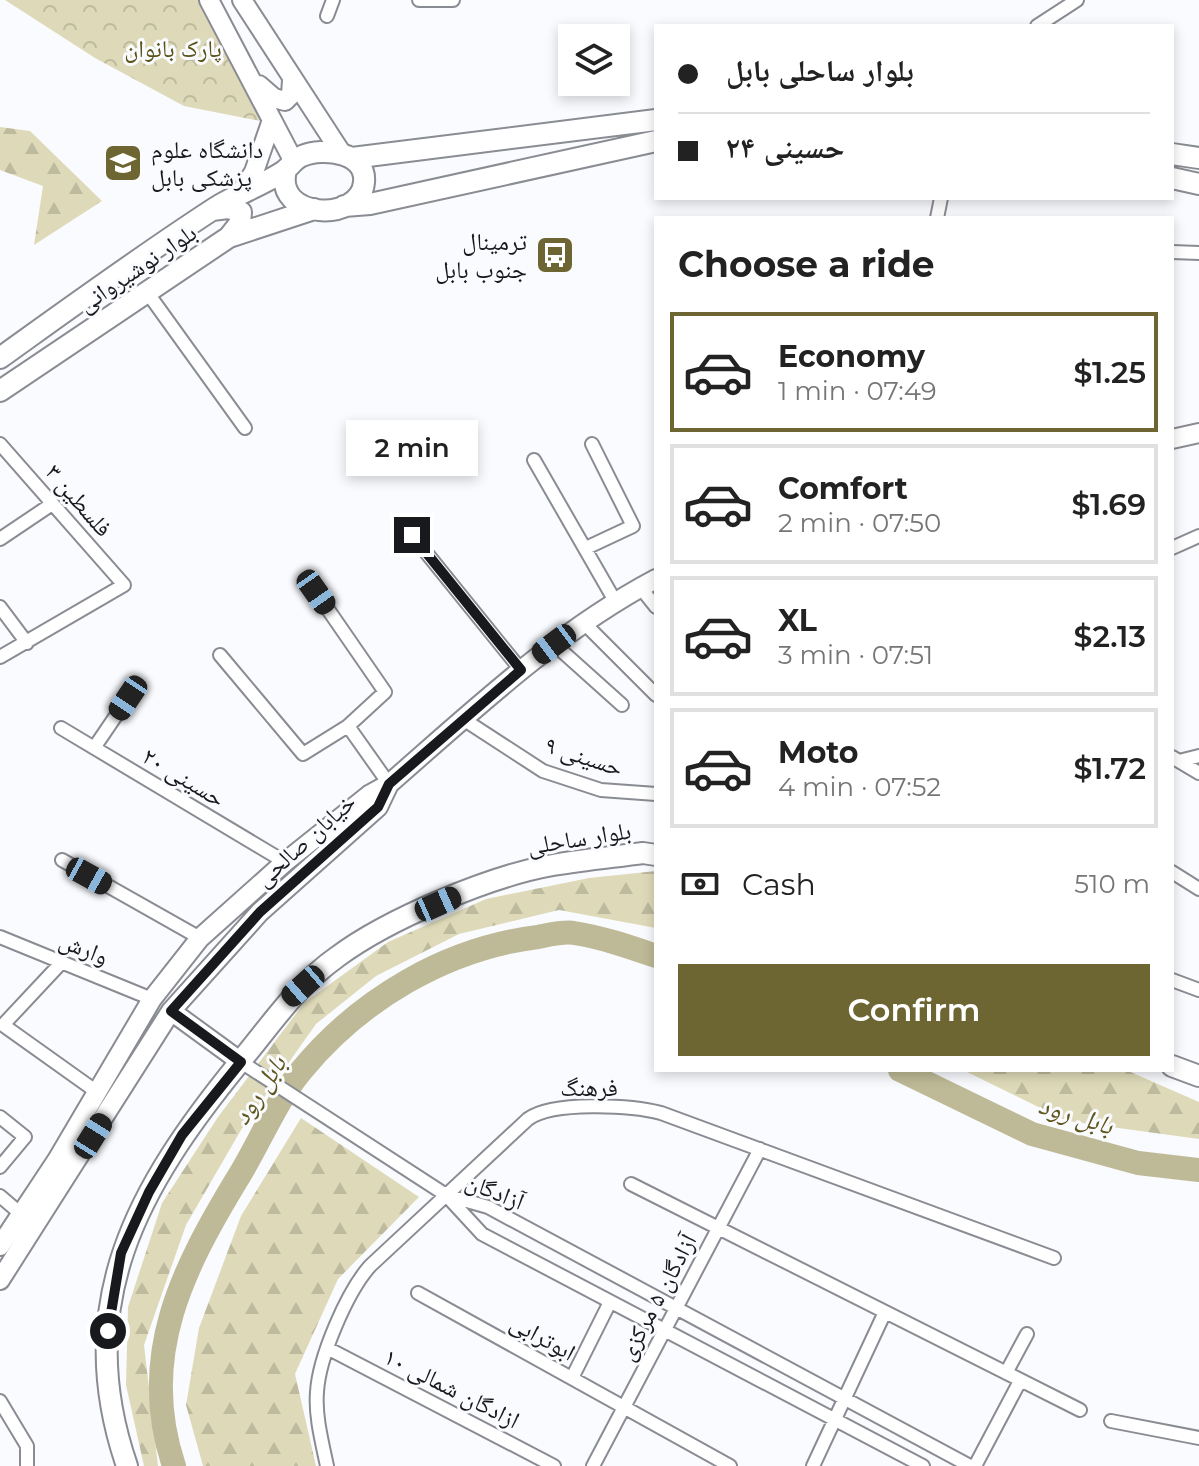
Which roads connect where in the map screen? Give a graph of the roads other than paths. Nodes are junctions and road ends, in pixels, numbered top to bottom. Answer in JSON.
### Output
{"nodes":[{"id":1,"x":209,"y":0,"type":"edge"},
{"id":2,"x":242,"y":0,"type":"edge"},
{"id":3,"x":333,"y":0,"type":"edge"},
{"id":4,"x":419,"y":0,"type":"edge"},
{"id":5,"x":453,"y":0,"type":"edge"},
{"id":6,"x":1077,"y":0,"type":"edge"},
{"id":7,"x":327,"y":16,"type":"dead end"},
{"id":8,"x":1040,"y":24,"type":"edge"},
{"id":9,"x":251,"y":78,"type":"junction"},
{"id":10,"x":292,"y":80,"type":"junction"},
{"id":11,"x":272,"y":120,"type":"junction"},
{"id":12,"x":654,"y":120,"type":"edge"},
{"id":13,"x":654,"y":141,"type":"edge"},
{"id":14,"x":1174,"y":154,"type":"edge"},
{"id":15,"x":347,"y":156,"type":"junction"},
{"id":16,"x":1199,"y":158,"type":"edge"},
{"id":17,"x":290,"y":165,"type":"junction"},
{"id":18,"x":1174,"y":178,"type":"edge"},
{"id":19,"x":1199,"y":184,"type":"edge"},
{"id":20,"x":241,"y":192,"type":"junction"},
{"id":21,"x":344,"y":206,"type":"junction"},
{"id":22,"x":314,"y":209,"type":"junction"},
{"id":23,"x":212,"y":210,"type":"junction"},
{"id":24,"x":229,"y":237,"type":"junction"},
{"id":25,"x":1174,"y":252,"type":"edge"},
{"id":26,"x":1199,"y":253,"type":"edge"},
{"id":27,"x":147,"y":292,"type":"junction"},
{"id":28,"x":0,"y":358,"type":"edge"},
{"id":29,"x":0,"y":391,"type":"edge"},
{"id":30,"x":245,"y":428,"type":"dead end"},
{"id":31,"x":1199,"y":433,"type":"edge"},
{"id":32,"x":1174,"y":439,"type":"edge"},
{"id":33,"x":0,"y":444,"type":"edge"},
{"id":34,"x":592,"y":444,"type":"dead end"},
{"id":35,"x":534,"y":460,"type":"dead end"},
{"id":36,"x":52,"y":504,"type":"junction"},
{"id":37,"x":412,"y":535,"type":"dead end"},
{"id":38,"x":1,"y":536,"type":"edge"},
{"id":39,"x":1199,"y":536,"type":"edge"},
{"id":40,"x":1174,"y":547,"type":"edge"},
{"id":41,"x":586,"y":548,"type":"junction"},
{"id":42,"x":648,"y":583,"type":"edge"},
{"id":43,"x":316,"y":592,"type":"dead end"},
{"id":44,"x":615,"y":601,"type":"junction"},
{"id":45,"x":0,"y":607,"type":"edge"},
{"id":46,"x":584,"y":623,"type":"junction"},
{"id":47,"x":27,"y":643,"type":"junction"},
{"id":48,"x":554,"y":644,"type":"junction"},
{"id":49,"x":220,"y":655,"type":"dead end"},
{"id":50,"x":0,"y":657,"type":"edge"},
{"id":51,"x":521,"y":670,"type":"junction"},
{"id":52,"x":654,"y":693,"type":"edge"},
{"id":53,"x":128,"y":698,"type":"dead end"},
{"id":54,"x":622,"y":705,"type":"dead end"},
{"id":55,"x":463,"y":719,"type":"junction"},
{"id":56,"x":348,"y":726,"type":"junction"},
{"id":57,"x":61,"y":728,"type":"dead end"},
{"id":58,"x":94,"y":748,"type":"junction"},
{"id":59,"x":1199,"y":756,"type":"edge"},
{"id":60,"x":1176,"y":759,"type":"edge"},
{"id":61,"x":1199,"y":773,"type":"edge"},
{"id":62,"x":389,"y":784,"type":"junction"},
{"id":63,"x":654,"y":794,"type":"edge"},
{"id":64,"x":654,"y":855,"type":"edge"},
{"id":65,"x":62,"y":860,"type":"dead end"},
{"id":66,"x":285,"y":862,"type":"junction"},
{"id":67,"x":1174,"y":873,"type":"edge"},
{"id":68,"x":1199,"y":889,"type":"edge"},
{"id":69,"x":0,"y":937,"type":"edge"},
{"id":70,"x":200,"y":938,"type":"junction"},
{"id":71,"x":62,"y":962,"type":"junction"},
{"id":72,"x":1174,"y":981,"type":"edge"},
{"id":73,"x":1199,"y":990,"type":"edge"},
{"id":74,"x":152,"y":999,"type":"junction"},
{"id":75,"x":171,"y":1011,"type":"junction"},
{"id":76,"x":241,"y":1062,"type":"junction"},
{"id":77,"x":1174,"y":1067,"type":"edge"},
{"id":78,"x":1199,"y":1076,"type":"edge"},
{"id":79,"x":97,"y":1092,"type":"junction"},
{"id":80,"x":0,"y":1117,"type":"edge"},
{"id":81,"x":760,"y":1149,"type":"junction"},
{"id":82,"x":0,"y":1167,"type":"edge"},
{"id":83,"x":631,"y":1184,"type":"dead end"},
{"id":84,"x":446,"y":1195,"type":"junction"},
{"id":85,"x":0,"y":1196,"type":"edge"},
{"id":86,"x":21,"y":1214,"type":"junction"},
{"id":87,"x":719,"y":1228,"type":"junction"},
{"id":88,"x":0,"y":1246,"type":"edge"},
{"id":89,"x":1054,"y":1258,"type":"dead end"},
{"id":90,"x":0,"y":1280,"type":"edge"},
{"id":91,"x":418,"y":1293,"type":"dead end"},
{"id":92,"x":610,"y":1302,"type":"junction"},
{"id":93,"x":677,"y":1307,"type":"junction"},
{"id":94,"x":885,"y":1312,"type":"junction"},
{"id":95,"x":665,"y":1331,"type":"junction"},
{"id":96,"x":1027,"y":1334,"type":"dead end"},
{"id":97,"x":329,"y":1349,"type":"junction"},
{"id":98,"x":1006,"y":1373,"type":"junction"},
{"id":99,"x":572,"y":1378,"type":"junction"},
{"id":100,"x":1020,"y":1381,"type":"junction"},
{"id":101,"x":846,"y":1398,"type":"junction"},
{"id":102,"x":0,"y":1401,"type":"edge"},
{"id":103,"x":624,"y":1407,"type":"junction"},
{"id":104,"x":1080,"y":1410,"type":"dead end"},
{"id":105,"x":835,"y":1421,"type":"junction"},
{"id":106,"x":1111,"y":1421,"type":"dead end"},
{"id":107,"x":1199,"y":1438,"type":"edge"},
{"id":108,"x":27,"y":1466,"type":"edge"},
{"id":109,"x":127,"y":1466,"type":"edge"},
{"id":110,"x":327,"y":1466,"type":"edge"},
{"id":111,"x":554,"y":1466,"type":"edge"},
{"id":112,"x":593,"y":1466,"type":"edge"},
{"id":113,"x":730,"y":1466,"type":"edge"},
{"id":114,"x":813,"y":1466,"type":"edge"},
{"id":115,"x":923,"y":1466,"type":"edge"},
{"id":116,"x":973,"y":1466,"type":"edge"}],
"edges":[{"from":1,"to":9,"type":"main road"},
{"from":2,"to":10,"type":"main road"},
{"from":3,"to":7,"type":"street"},
{"from":4,"to":5,"type":"street"},
{"from":6,"to":8,"type":"street"},
{"from":9,"to":10,"type":"main road"},
{"from":9,"to":11,"type":"main road"},
{"from":10,"to":15,"type":"main road"},
{"from":11,"to":17,"type":"main road"},
{"from":11,"to":20,"type":"main road"},
{"from":12,"to":15,"type":"main road"},
{"from":13,"to":21,"type":"main road"},
{"from":14,"to":16,"type":"main road"},
{"from":15,"to":17,"type":"main road"},
{"from":15,"to":21,"type":"main road"},
{"from":17,"to":20,"type":"main road","name":"بلوار نوشیروانی"},
{"from":17,"to":22,"type":"main road"},
{"from":18,"to":19,"type":"main road"},
{"from":20,"to":23,"type":"main road","name":"بلوار نوشیروانی"},
{"from":21,"to":22,"type":"main road"},
{"from":22,"to":24,"type":"main road","name":"بلوار نوشیروانی"},
{"from":23,"to":24,"type":"main road"},
{"from":23,"to":28,"type":"main road","name":"بلوار نوشیروانی"},
{"from":24,"to":27,"type":"main road","name":"بلوار نوشیروانی"},
{"from":25,"to":26,"type":"street"},
{"from":27,"to":29,"type":"main road","name":"بلوار نوشیروانی"},
{"from":27,"to":30,"type":"street"},
{"from":31,"to":32,"type":"main road"},
{"from":33,"to":36,"type":"street","name":"فلسطین ۳"},
{"from":34,"to":41,"type":"street"},
{"from":35,"to":41,"type":"street"},
{"from":36,"to":38,"type":"street"},
{"from":36,"to":47,"type":"street","name":"فلسطین ۳"},
{"from":37,"to":51,"type":"street"},
{"from":39,"to":40,"type":"street"},
{"from":41,"to":44,"type":"street"},
{"from":42,"to":44,"type":"main road","name":"خيابان صالحی"},
{"from":43,"to":56,"type":"street"},
{"from":44,"to":46,"type":"main road","name":"خيابان صالحی"},
{"from":45,"to":47,"type":"street"},
{"from":46,"to":48,"type":"main road","name":"خيابان صالحی"},
{"from":46,"to":52,"type":"street"},
{"from":47,"to":50,"type":"street"},
{"from":48,"to":51,"type":"main road","name":"خيابان صالحی"},
{"from":48,"to":54,"type":"street"},
{"from":49,"to":56,"type":"street"},
{"from":51,"to":55,"type":"main road","name":"خيابان صالحی"},
{"from":53,"to":58,"type":"street"},
{"from":55,"to":62,"type":"main road","name":"خيابان صالحی"},
{"from":55,"to":63,"type":"street","name":"حسینی ٩"},
{"from":56,"to":62,"type":"street"},
{"from":57,"to":58,"type":"street","name":"حسینی ٢٠"},
{"from":58,"to":66,"type":"street","name":"حسینی ٢٠"},
{"from":59,"to":60,"type":"street"},
{"from":60,"to":61,"type":"street"},
{"from":62,"to":66,"type":"main road","name":"خيابان صالحی"},
{"from":62,"to":75,"type":"main road","name":"خيابان صالحی"},
{"from":64,"to":76,"type":"main road","name":"بلوار ساحلی"},
{"from":65,"to":70,"type":"street"},
{"from":66,"to":70,"type":"main road","name":"خيابان صالحی"},
{"from":67,"to":68,"type":"street"},
{"from":69,"to":71,"type":"street","name":"وارش"},
{"from":70,"to":74,"type":"main road","name":"خيابان صالحی"},
{"from":71,"to":74,"type":"street","name":"وارش"},
{"from":71,"to":79,"type":"street"},
{"from":72,"to":73,"type":"street"},
{"from":74,"to":79,"type":"main road","name":"خيابان صالحی"},
{"from":75,"to":76,"type":"main road"},
{"from":75,"to":90,"type":"main road","name":"خيابان صالحی"},
{"from":76,"to":84,"type":"street"},
{"from":76,"to":109,"type":"main road","name":"بلوار ساحلی"},
{"from":77,"to":78,"type":"main road"},
{"from":79,"to":86,"type":"main road","name":"خيابان صالحی"},
{"from":80,"to":82,"type":"street"},
{"from":81,"to":84,"type":"street","name":"فرهنگ"},
{"from":81,"to":87,"type":"street","name":"آزادگان ۵ مرکزی"},
{"from":81,"to":89,"type":"street","name":"فرهنگ"},
{"from":83,"to":87,"type":"street"},
{"from":84,"to":92,"type":"street","name":"آزادگان"},
{"from":84,"to":93,"type":"street","name":"آزادگان"},
{"from":84,"to":97,"type":"street","name":"فرهنگ"},
{"from":85,"to":86,"type":"street"},
{"from":86,"to":88,"type":"main road","name":"خيابان صالحی"},
{"from":87,"to":93,"type":"street","name":"آزادگان ۵ مرکزی"},
{"from":87,"to":94,"type":"street"},
{"from":91,"to":99,"type":"street","name":"ابوترابی"},
{"from":92,"to":95,"type":"street","name":"آزادگان"},
{"from":92,"to":99,"type":"street"},
{"from":93,"to":95,"type":"street","name":"آزادگان ۵ مرکزی"},
{"from":93,"to":101,"type":"street","name":"آزادگان"},
{"from":94,"to":98,"type":"street"},
{"from":94,"to":101,"type":"street"},
{"from":95,"to":103,"type":"street","name":"آزادگان ۵ مرکزی"},
{"from":95,"to":105,"type":"street","name":"آزادگان"},
{"from":96,"to":98,"type":"street"},
{"from":97,"to":110,"type":"street","name":"فرهنگ"},
{"from":97,"to":111,"type":"street","name":"ازادگان شمالی ۱۰"},
{"from":98,"to":100,"type":"street"},
{"from":99,"to":103,"type":"street","name":"ابوترابی"},
{"from":100,"to":104,"type":"street"},
{"from":100,"to":116,"type":"street"},
{"from":101,"to":105,"type":"street"},
{"from":101,"to":116,"type":"street","name":"آزادگان"},
{"from":102,"to":108,"type":"street"},
{"from":103,"to":112,"type":"street","name":"آزادگان ۵ مرکزی"},
{"from":103,"to":113,"type":"street","name":"ابوترابی"},
{"from":105,"to":114,"type":"street"},
{"from":105,"to":115,"type":"street","name":"آزادگان"},
{"from":106,"to":107,"type":"street"}]}
